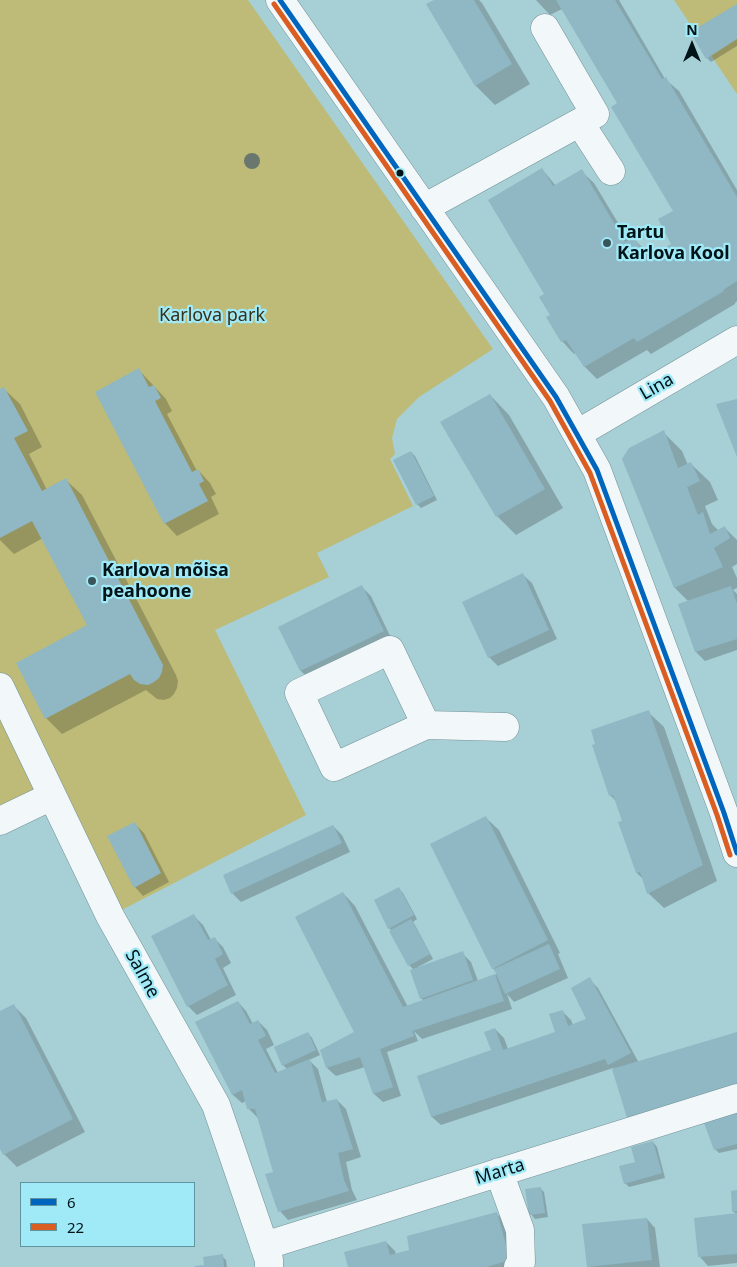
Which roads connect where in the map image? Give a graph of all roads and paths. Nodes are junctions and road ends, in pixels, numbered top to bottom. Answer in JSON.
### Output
{"nodes":[{"id":1,"x":280,"y":0,"type":"edge"},
{"id":2,"x":545,"y":28,"type":"dead end"},
{"id":3,"x":580,"y":123,"type":"junction"},
{"id":4,"x":610,"y":171,"type":"dead end"},
{"id":5,"x":424,"y":208,"type":"junction"},
{"id":6,"x":737,"y":340,"type":"edge"},
{"id":7,"x":576,"y":434,"type":"junction"},
{"id":8,"x":0,"y":687,"type":"edge"},
{"id":9,"x":426,"y":725,"type":"junction"},
{"id":10,"x":505,"y":727,"type":"dead end"},
{"id":11,"x":52,"y":796,"type":"junction"},
{"id":12,"x":0,"y":821,"type":"edge"},
{"id":13,"x":737,"y":853,"type":"edge"},
{"id":14,"x":737,"y":1098,"type":"edge"},
{"id":15,"x":499,"y":1172,"type":"junction"},
{"id":16,"x":267,"y":1256,"type":"edge"},
{"id":17,"x":518,"y":1267,"type":"edge"}],
"edges":[{"from":1,"to":5,"type":"street"},
{"from":2,"to":3,"type":"street"},
{"from":3,"to":4,"type":"street"},
{"from":3,"to":5,"type":"street"},
{"from":5,"to":7,"type":"street"},
{"from":6,"to":7,"type":"street","name":"Lina"},
{"from":7,"to":13,"type":"street"},
{"from":8,"to":11,"type":"street","name":"Salme"},
{"from":9,"to":9,"type":"street"},
{"from":9,"to":10,"type":"street"},
{"from":11,"to":12,"type":"street"},
{"from":11,"to":16,"type":"street","name":"Salme"},
{"from":14,"to":15,"type":"street","name":"Marta"},
{"from":15,"to":16,"type":"street","name":"Marta"},
{"from":15,"to":17,"type":"street"}]}
